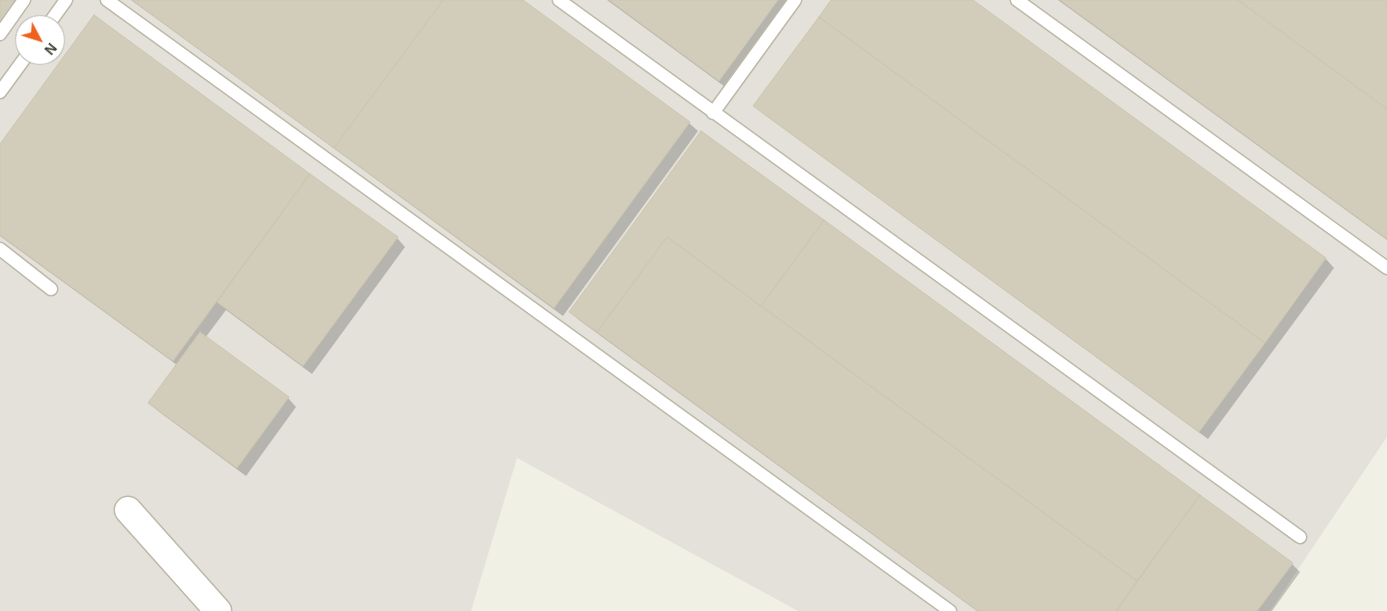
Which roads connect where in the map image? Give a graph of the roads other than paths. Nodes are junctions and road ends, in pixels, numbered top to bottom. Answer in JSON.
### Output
{"nodes":[{"id":1,"x":24,"y":0,"type":"edge"},
{"id":2,"x":66,"y":0,"type":"edge"},
{"id":3,"x":107,"y":0,"type":"edge"},
{"id":4,"x":559,"y":0,"type":"edge"},
{"id":5,"x":795,"y":0,"type":"edge"},
{"id":6,"x":1017,"y":0,"type":"edge"},
{"id":7,"x":55,"y":15,"type":"edge"},
{"id":8,"x":0,"y":34,"type":"edge"},
{"id":9,"x":20,"y":65,"type":"edge"},
{"id":10,"x":0,"y":92,"type":"edge"},
{"id":11,"x":714,"y":113,"type":"junction"},
{"id":12,"x":0,"y":249,"type":"edge"},
{"id":13,"x":1387,"y":268,"type":"edge"},
{"id":14,"x":51,"y":289,"type":"dead end"},
{"id":15,"x":128,"y":510,"type":"dead end"},
{"id":16,"x":1300,"y":538,"type":"dead end"},
{"id":17,"x":218,"y":611,"type":"edge"},
{"id":18,"x":950,"y":611,"type":"edge"}],
"edges":[{"from":1,"to":8,"type":"lane"},
{"from":2,"to":7,"type":"lane"},
{"from":3,"to":18,"type":"lane"},
{"from":4,"to":11,"type":"lane"},
{"from":5,"to":11,"type":"lane"},
{"from":6,"to":13,"type":"lane"},
{"from":9,"to":10,"type":"lane"},
{"from":11,"to":16,"type":"lane"},
{"from":12,"to":14,"type":"lane"},
{"from":15,"to":17,"type":"street"}]}
